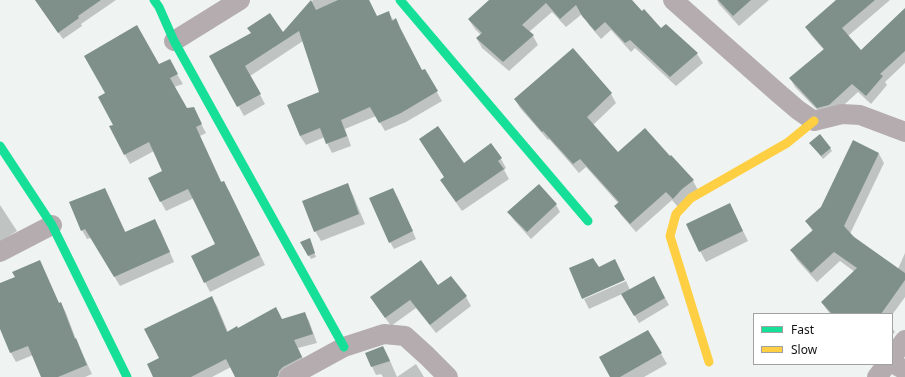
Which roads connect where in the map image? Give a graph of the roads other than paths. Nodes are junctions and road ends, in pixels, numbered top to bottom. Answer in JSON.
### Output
{"nodes":[{"id":1,"x":154,"y":0,"type":"edge"},
{"id":2,"x":240,"y":0,"type":"edge"},
{"id":3,"x":400,"y":0,"type":"edge"},
{"id":4,"x":673,"y":0,"type":"edge"},
{"id":5,"x":174,"y":41,"type":"junction"},
{"id":6,"x":814,"y":121,"type":"junction"},
{"id":7,"x":905,"y":132,"type":"edge"},
{"id":8,"x":0,"y":146,"type":"edge"},
{"id":9,"x":588,"y":221,"type":"dead end"},
{"id":10,"x":52,"y":225,"type":"junction"},
{"id":11,"x":0,"y":252,"type":"edge"},
{"id":12,"x":905,"y":340,"type":"edge"},
{"id":13,"x":344,"y":347,"type":"junction"},
{"id":14,"x":893,"y":356,"type":"edge"},
{"id":15,"x":709,"y":362,"type":"dead end"},
{"id":16,"x":893,"y":364,"type":"edge"},
{"id":17,"x":886,"y":365,"type":"edge"},
{"id":18,"x":905,"y":370,"type":"edge"},
{"id":19,"x":127,"y":377,"type":"edge"},
{"id":20,"x":289,"y":377,"type":"edge"},
{"id":21,"x":448,"y":377,"type":"edge"},
{"id":22,"x":877,"y":377,"type":"edge"}],
"edges":[{"from":1,"to":5,"type":"street"},
{"from":2,"to":5,"type":"street"},
{"from":3,"to":9,"type":"street"},
{"from":4,"to":6,"type":"street"},
{"from":5,"to":13,"type":"street"},
{"from":6,"to":7,"type":"street"},
{"from":6,"to":15,"type":"street"},
{"from":8,"to":10,"type":"street"},
{"from":10,"to":11,"type":"street"},
{"from":10,"to":19,"type":"street"},
{"from":12,"to":14,"type":"street"},
{"from":13,"to":20,"type":"street"},
{"from":13,"to":21,"type":"street"},
{"from":16,"to":18,"type":"street"},
{"from":17,"to":22,"type":"street"}]}
